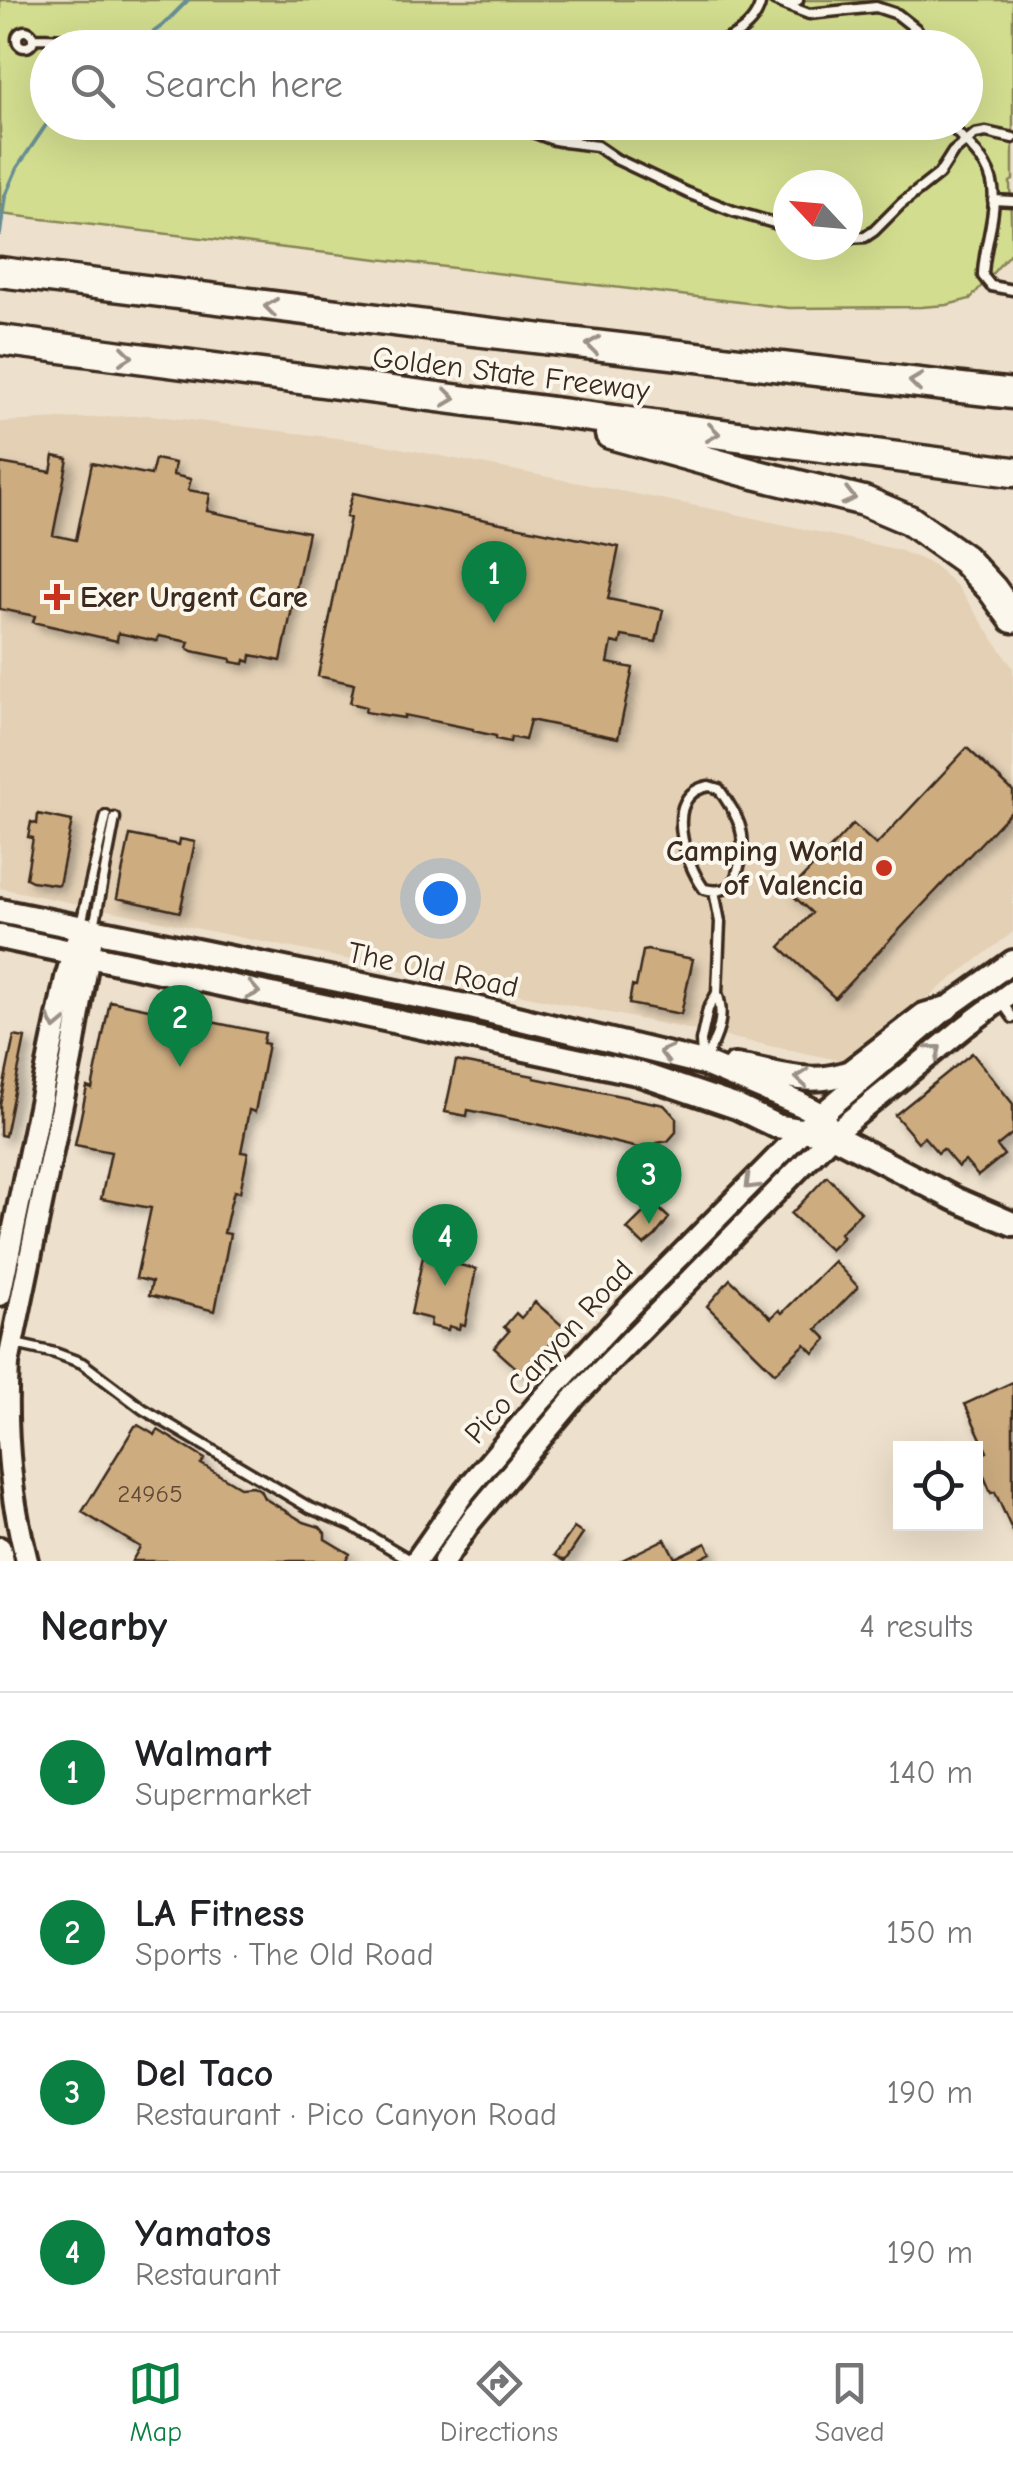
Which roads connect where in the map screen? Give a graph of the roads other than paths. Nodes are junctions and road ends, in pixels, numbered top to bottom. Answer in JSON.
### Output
{"nodes":[{"id":1,"x":760,"y":0,"type":"edge"},
{"id":2,"x":774,"y":0,"type":"edge"},
{"id":3,"x":798,"y":0,"type":"edge"},
{"id":4,"x":788,"y":6,"type":"junction"},
{"id":5,"x":744,"y":30,"type":"edge"},
{"id":6,"x":917,"y":30,"type":"edge"},
{"id":7,"x":983,"y":133,"type":"edge"},
{"id":8,"x":1013,"y":138,"type":"edge"},
{"id":9,"x":550,"y":140,"type":"edge"},
{"id":10,"x":571,"y":140,"type":"edge"},
{"id":11,"x":965,"y":141,"type":"joint"},
{"id":12,"x":564,"y":142,"type":"junction"},
{"id":13,"x":993,"y":200,"type":"junction"},
{"id":14,"x":1013,"y":200,"type":"edge"},
{"id":15,"x":773,"y":222,"type":"edge"},
{"id":16,"x":863,"y":236,"type":"edge"},
{"id":17,"x":0,"y":272,"type":"edge"},
{"id":18,"x":1013,"y":290,"type":"edge"},
{"id":19,"x":0,"y":340,"type":"edge"},
{"id":20,"x":1013,"y":394,"type":"edge"},
{"id":21,"x":512,"y":407,"type":"junction"},
{"id":22,"x":1013,"y":472,"type":"edge"},
{"id":23,"x":1013,"y":618,"type":"edge"},
{"id":24,"x":110,"y":817,"type":"dead end"},
{"id":25,"x":714,"y":891,"type":"junction"},
{"id":26,"x":0,"y":911,"type":"edge"},
{"id":27,"x":87,"y":929,"type":"junction"},
{"id":28,"x":0,"y":937,"type":"edge"},
{"id":29,"x":81,"y":955,"type":"junction"},
{"id":30,"x":1013,"y":961,"type":"edge"},
{"id":31,"x":717,"y":993,"type":"junction"},
{"id":32,"x":1006,"y":996,"type":"edge"},
{"id":33,"x":947,"y":1008,"type":"junction"},
{"id":34,"x":1013,"y":1018,"type":"edge"},
{"id":35,"x":702,"y":1063,"type":"junction"},
{"id":36,"x":819,"y":1127,"type":"junction"},
{"id":37,"x":1013,"y":1224,"type":"edge"},
{"id":38,"x":0,"y":1296,"type":"edge"},
{"id":39,"x":11,"y":1343,"type":"junction"},
{"id":40,"x":0,"y":1548,"type":"edge"},
{"id":41,"x":3,"y":1561,"type":"edge"},
{"id":42,"x":27,"y":1561,"type":"edge"},
{"id":43,"x":414,"y":1561,"type":"edge"},
{"id":44,"x":444,"y":1561,"type":"edge"}],
"edges":[{"from":1,"to":5,"type":"lane"},
{"from":2,"to":4,"type":"lane"},
{"from":3,"to":4,"type":"lane"},
{"from":4,"to":6,"type":"lane"},
{"from":7,"to":8,"type":"lane"},
{"from":9,"to":12,"type":"lane"},
{"from":10,"to":12,"type":"lane"},
{"from":11,"to":13,"type":"lane"},
{"from":11,"to":16,"type":"lane"},
{"from":12,"to":15,"type":"lane"},
{"from":13,"to":14,"type":"lane"},
{"from":13,"to":18,"type":"lane"},
{"from":20,"to":17,"type":"highway","name":"Golden State Freeway","one_way":true},
{"from":19,"to":21,"type":"highway","name":"Golden State Freeway","one_way":true},
{"from":21,"to":22,"type":"highway","name":"Golden State Freeway","one_way":true},
{"from":21,"to":23,"type":"highway","one_way":true},
{"from":24,"to":27,"type":"lane"},
{"from":25,"to":25,"type":"lane"},
{"from":25,"to":31,"type":"lane"},
{"from":26,"to":27,"type":"main road","name":"The Old Road"},
{"from":27,"to":29,"type":"main road"},
{"from":35,"to":27,"type":"main road","name":"The Old Road","one_way":true},
{"from":28,"to":29,"type":"main road","name":"The Old Road"},
{"from":29,"to":36,"type":"main road","name":"The Old Road","one_way":true},
{"from":29,"to":38,"type":"main road","one_way":true},
{"from":29,"to":39,"type":"main road"},
{"from":30,"to":33,"type":"main road","name":"Pico Canyon Road"},
{"from":31,"to":35,"type":"lane"},
{"from":31,"to":35,"type":"lane"},
{"from":32,"to":34,"type":"lane"},
{"from":36,"to":32,"type":"main road","name":"Pico Canyon Road","one_way":true},
{"from":33,"to":35,"type":"main road","one_way":true},
{"from":33,"to":36,"type":"main road","name":"Pico Canyon Road"},
{"from":35,"to":36,"type":"main road","name":"The Old Road"},
{"from":36,"to":37,"type":"main road","name":"The Old Road"},
{"from":36,"to":43,"type":"main road","name":"Pico Canyon Road","one_way":true},
{"from":36,"to":44,"type":"main road","name":"Pico Canyon Road"},
{"from":39,"to":42,"type":"main road"},
{"from":39,"to":43,"type":"lane"},
{"from":40,"to":41,"type":"main road"}]}
